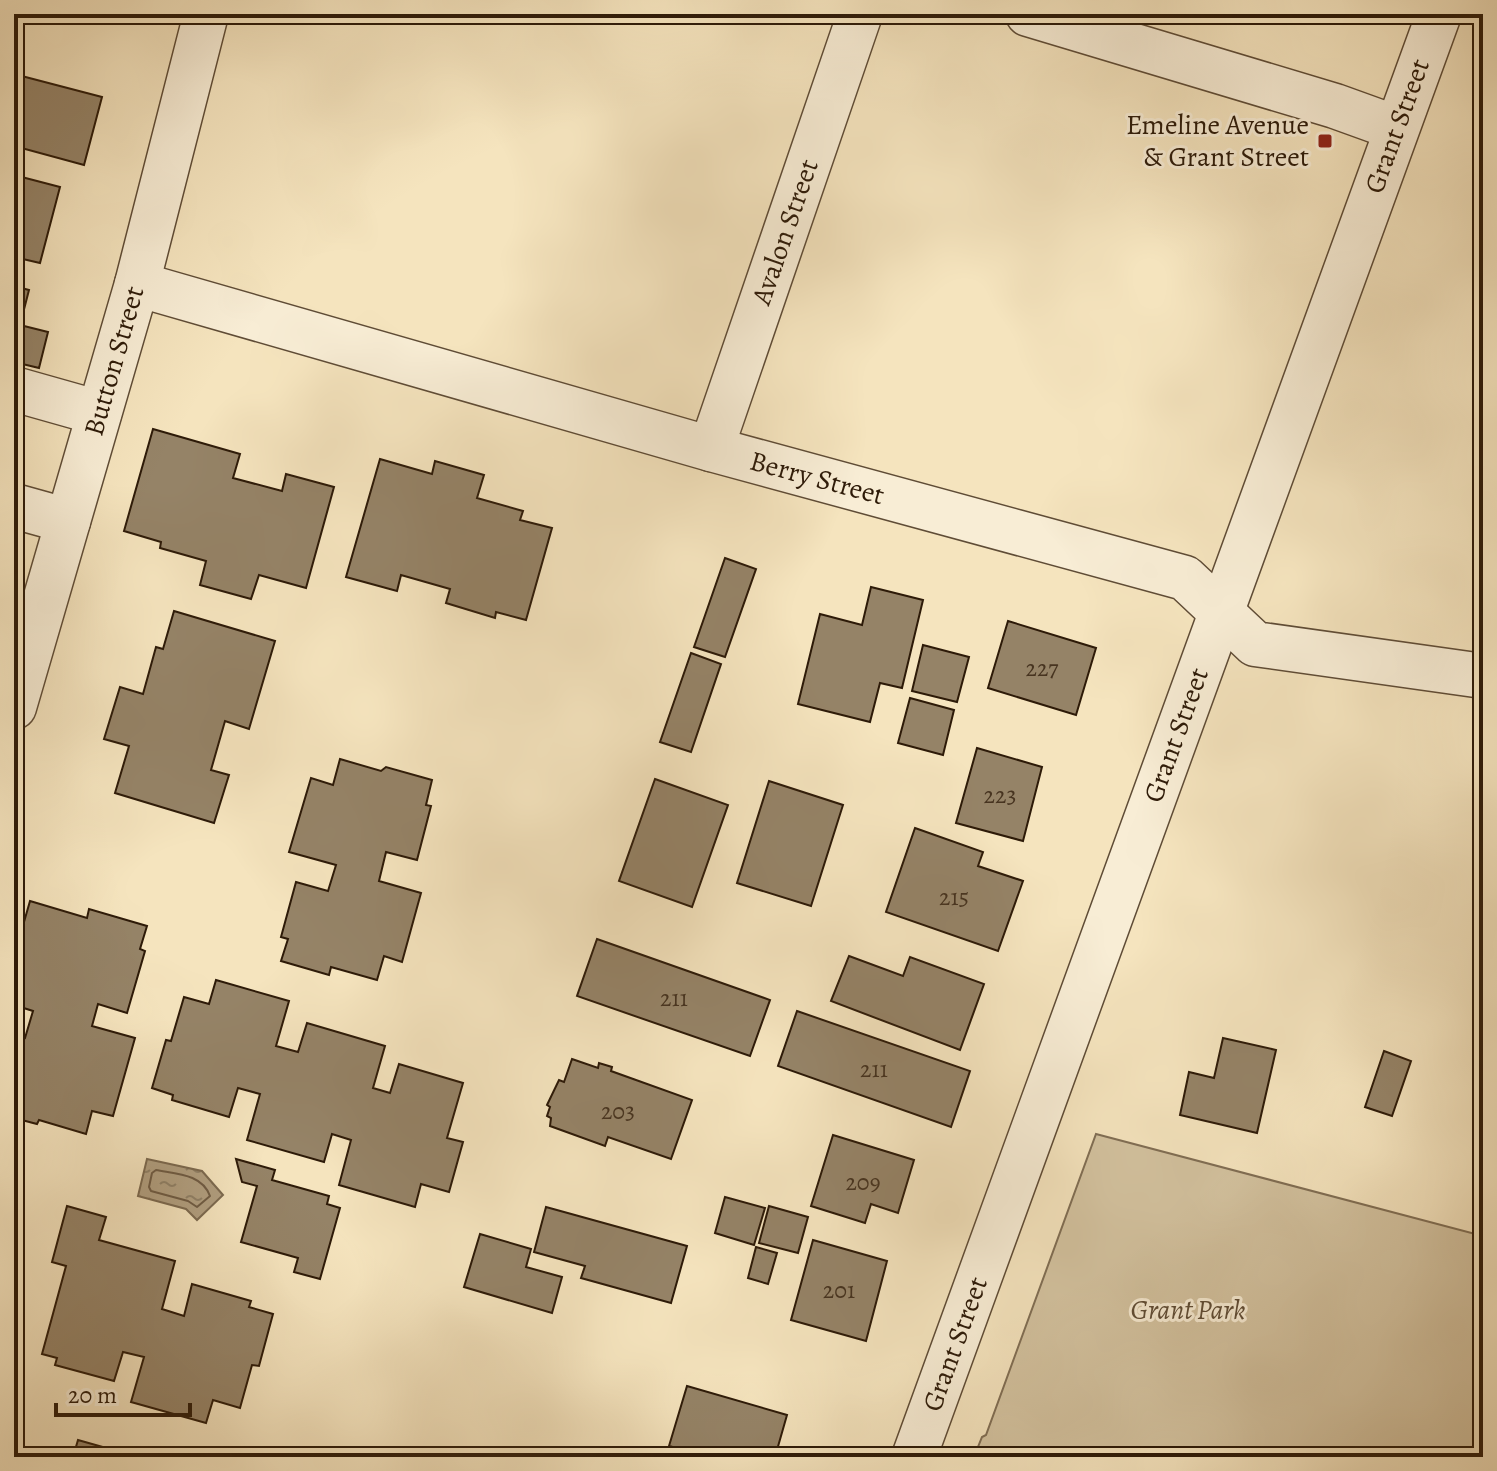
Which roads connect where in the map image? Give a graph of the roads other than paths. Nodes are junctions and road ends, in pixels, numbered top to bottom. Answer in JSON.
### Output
{"nodes":[{"id":1,"x":206,"y":14,"type":"edge"},
{"id":2,"x":860,"y":14,"type":"edge"},
{"id":3,"x":1028,"y":14,"type":"edge"},
{"id":4,"x":1439,"y":14,"type":"edge"},
{"id":5,"x":1396,"y":128,"type":"junction"},
{"id":6,"x":137,"y":284,"type":"junction"},
{"id":7,"x":14,"y":389,"type":"edge"},
{"id":8,"x":99,"y":413,"type":"junction"},
{"id":9,"x":711,"y":449,"type":"junction"},
{"id":10,"x":14,"y":506,"type":"edge"},
{"id":11,"x":68,"y":521,"type":"junction"},
{"id":12,"x":1221,"y":612,"type":"junction"},
{"id":13,"x":1483,"y":676,"type":"edge"},
{"id":14,"x":14,"y":707,"type":"edge"},
{"id":15,"x":914,"y":1457,"type":"edge"}],
"edges":[{"from":1,"to":6,"type":"street","name":"Button Street"},
{"from":2,"to":9,"type":"street","name":"Avalon Street"},
{"from":3,"to":5,"type":"street"},
{"from":4,"to":5,"type":"street","name":"Grant Street"},
{"from":5,"to":12,"type":"street","name":"Grant Street"},
{"from":6,"to":8,"type":"street","name":"Button Street"},
{"from":6,"to":9,"type":"street","name":"Berry Street"},
{"from":7,"to":8,"type":"street"},
{"from":8,"to":11,"type":"street","name":"Button Street"},
{"from":9,"to":12,"type":"street","name":"Berry Street"},
{"from":10,"to":11,"type":"street"},
{"from":11,"to":14,"type":"street","name":"Button Street"},
{"from":12,"to":13,"type":"street","name":"Berry Street"},
{"from":12,"to":15,"type":"street","name":"Grant Street"}]}
